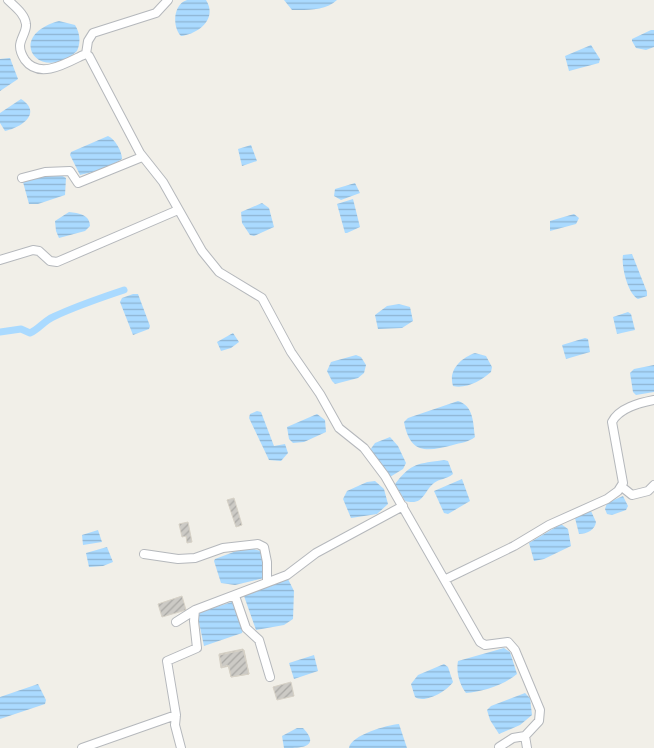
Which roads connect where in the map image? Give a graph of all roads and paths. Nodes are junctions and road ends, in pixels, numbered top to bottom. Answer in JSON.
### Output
{"nodes":[{"id":1,"x":8,"y":0,"type":"edge"},
{"id":2,"x":168,"y":0,"type":"edge"},
{"id":3,"x":86,"y":54,"type":"junction"},
{"id":4,"x":142,"y":157,"type":"junction"},
{"id":5,"x":22,"y":178,"type":"dead end"},
{"id":6,"x":178,"y":210,"type":"junction"},
{"id":7,"x":0,"y":260,"type":"edge"},
{"id":8,"x":654,"y":400,"type":"edge"},
{"id":9,"x":654,"y":485,"type":"edge"},
{"id":10,"x":622,"y":487,"type":"junction"},
{"id":11,"x":403,"y":506,"type":"junction"},
{"id":12,"x":144,"y":554,"type":"dead end"},
{"id":13,"x":446,"y":579,"type":"junction"},
{"id":14,"x":267,"y":582,"type":"junction"},
{"id":15,"x":235,"y":596,"type":"junction"},
{"id":16,"x":195,"y":610,"type":"junction"},
{"id":17,"x":176,"y":622,"type":"dead end"},
{"id":18,"x":270,"y":677,"type":"dead end"},
{"id":19,"x":176,"y":715,"type":"junction"},
{"id":20,"x":525,"y":736,"type":"junction"},
{"id":21,"x":499,"y":747,"type":"dead end"},
{"id":22,"x":82,"y":748,"type":"edge"},
{"id":23,"x":181,"y":748,"type":"edge"},
{"id":24,"x":527,"y":748,"type":"edge"}],
"edges":[{"from":1,"to":3,"type":"street"},
{"from":2,"to":3,"type":"street"},
{"from":3,"to":4,"type":"street"},
{"from":4,"to":5,"type":"street"},
{"from":4,"to":6,"type":"street"},
{"from":6,"to":7,"type":"street"},
{"from":6,"to":11,"type":"street"},
{"from":8,"to":10,"type":"street"},
{"from":9,"to":10,"type":"street"},
{"from":10,"to":13,"type":"street"},
{"from":11,"to":13,"type":"street"},
{"from":11,"to":14,"type":"street"},
{"from":12,"to":14,"type":"street"},
{"from":13,"to":20,"type":"street"},
{"from":14,"to":15,"type":"street"},
{"from":15,"to":16,"type":"street"},
{"from":15,"to":18,"type":"street"},
{"from":16,"to":17,"type":"street"},
{"from":16,"to":19,"type":"street"},
{"from":19,"to":22,"type":"street"},
{"from":19,"to":23,"type":"street"},
{"from":20,"to":21,"type":"street"},
{"from":20,"to":24,"type":"street"}]}
